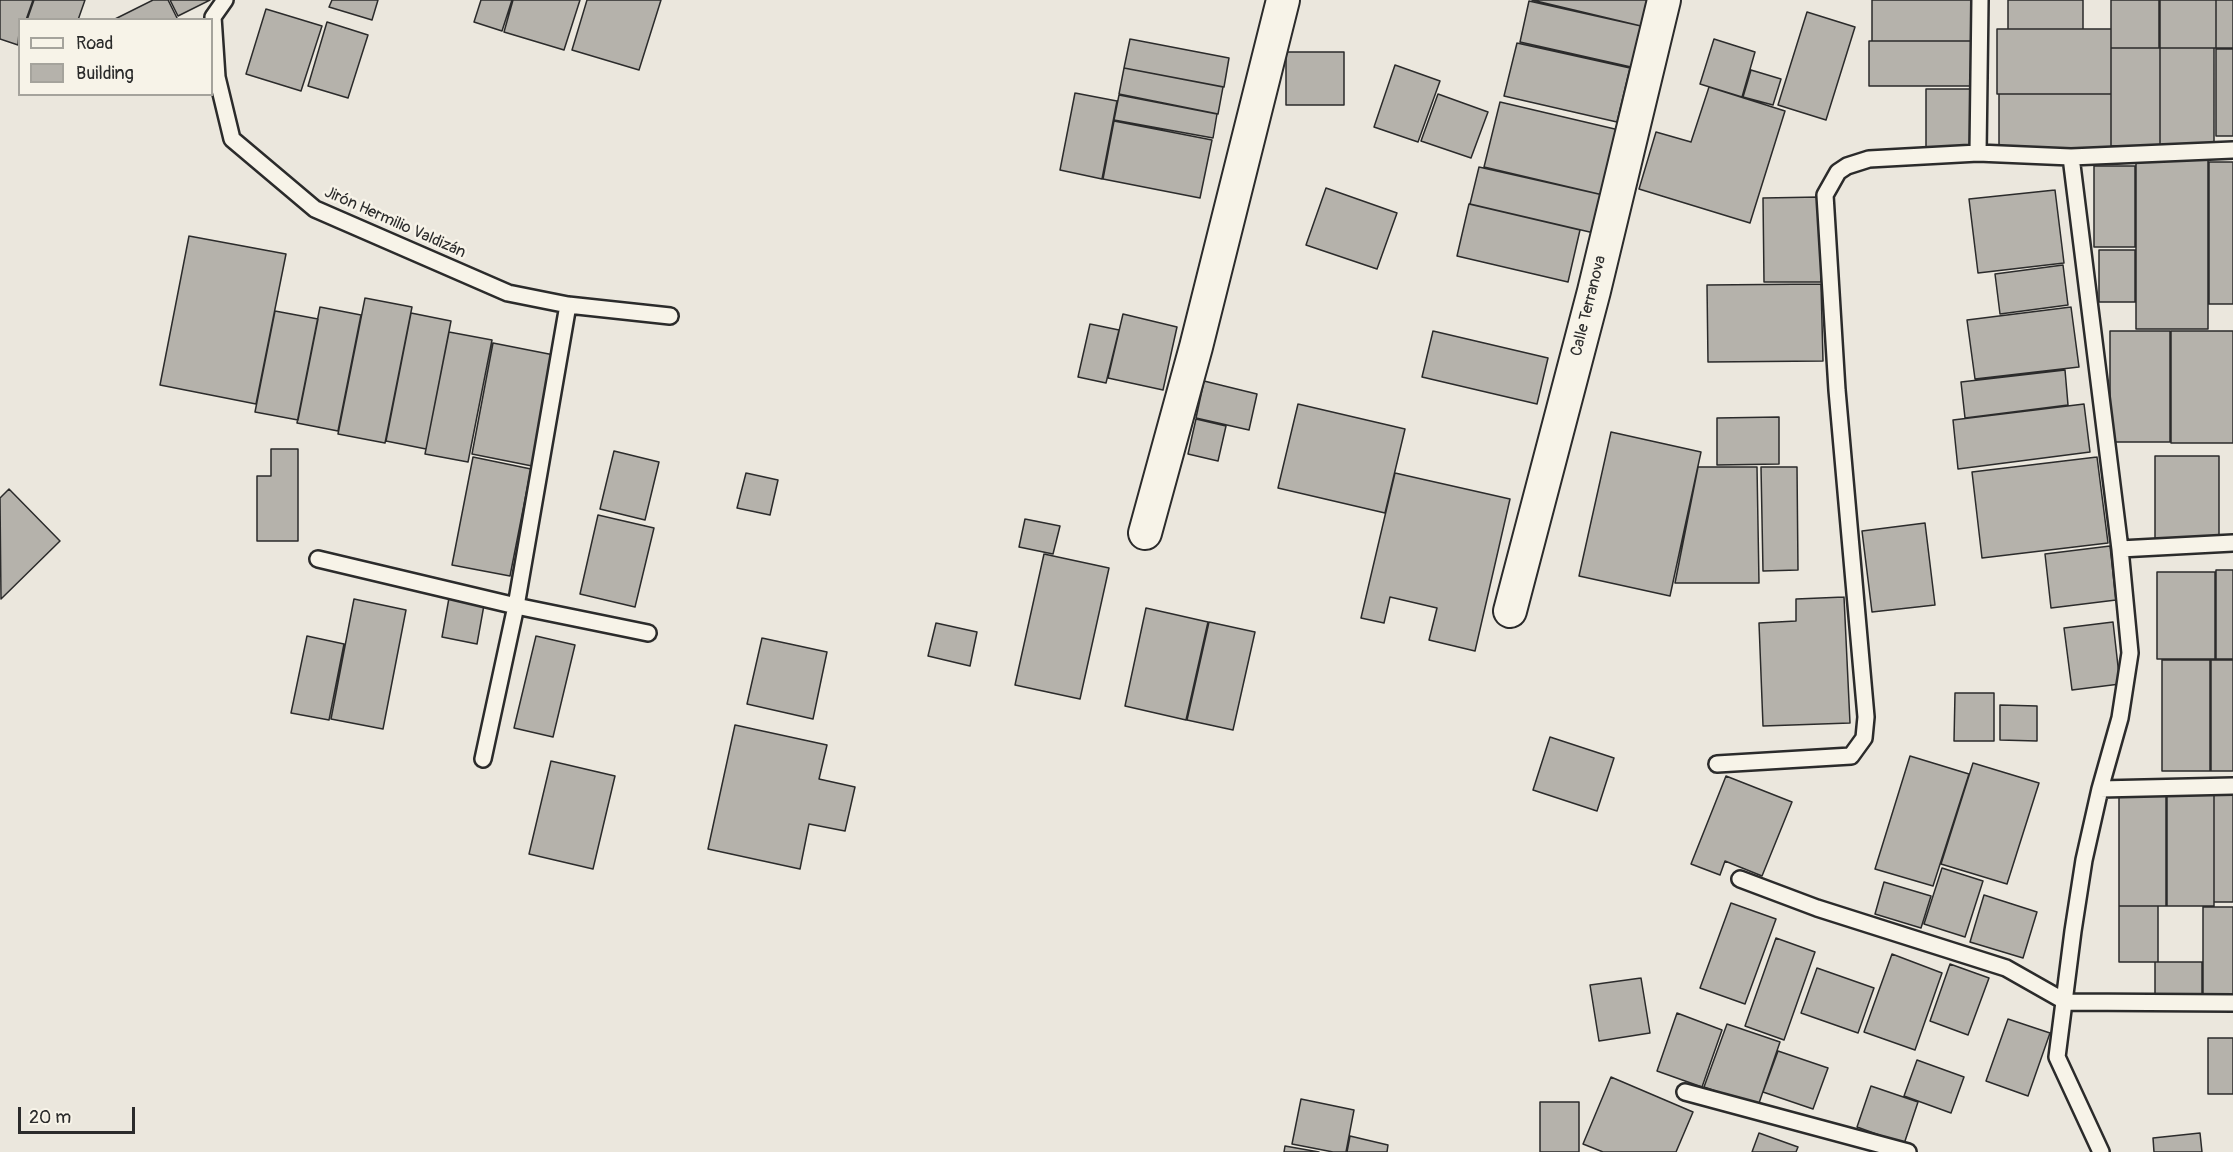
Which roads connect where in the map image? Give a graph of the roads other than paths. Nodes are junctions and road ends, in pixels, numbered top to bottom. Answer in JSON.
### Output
{"nodes":[{"id":1,"x":225,"y":0,"type":"edge"},
{"id":2,"x":1282,"y":0,"type":"edge"},
{"id":3,"x":1664,"y":0,"type":"edge"},
{"id":4,"x":1980,"y":0,"type":"edge"},
{"id":5,"x":2233,"y":150,"type":"edge"},
{"id":6,"x":1978,"y":153,"type":"junction"},
{"id":7,"x":2071,"y":156,"type":"junction"},
{"id":8,"x":568,"y":305,"type":"junction"},
{"id":9,"x":670,"y":316,"type":"dead end"},
{"id":10,"x":1145,"y":533,"type":"dead end"},
{"id":11,"x":2233,"y":543,"type":"edge"},
{"id":12,"x":2120,"y":549,"type":"junction"},
{"id":13,"x":318,"y":559,"type":"dead end"},
{"id":14,"x":516,"y":606,"type":"junction"},
{"id":15,"x":1510,"y":610,"type":"dead end"},
{"id":16,"x":648,"y":633,"type":"dead end"},
{"id":17,"x":483,"y":759,"type":"dead end"},
{"id":18,"x":1717,"y":764,"type":"dead end"},
{"id":19,"x":2233,"y":786,"type":"edge"},
{"id":20,"x":2100,"y":789,"type":"junction"},
{"id":21,"x":1740,"y":879,"type":"dead end"},
{"id":22,"x":2066,"y":1002,"type":"junction"},
{"id":23,"x":2233,"y":1003,"type":"edge"},
{"id":24,"x":1685,"y":1092,"type":"dead end"},
{"id":25,"x":1908,"y":1152,"type":"edge"},
{"id":26,"x":2102,"y":1152,"type":"edge"}],
"edges":[{"from":1,"to":8,"type":"lane","name":"Jirón Hermilio Valdizán"},
{"from":2,"to":10,"type":"street"},
{"from":3,"to":15,"type":"street","name":"Calle Terranova"},
{"from":4,"to":6,"type":"lane"},
{"from":5,"to":7,"type":"lane"},
{"from":6,"to":7,"type":"lane"},
{"from":6,"to":18,"type":"lane"},
{"from":7,"to":12,"type":"lane"},
{"from":8,"to":9,"type":"lane","name":"Jirón Hermilio Valdizán"},
{"from":8,"to":14,"type":"lane"},
{"from":11,"to":12,"type":"lane"},
{"from":12,"to":20,"type":"lane"},
{"from":13,"to":14,"type":"lane"},
{"from":14,"to":16,"type":"lane"},
{"from":14,"to":17,"type":"lane"},
{"from":19,"to":20,"type":"lane"},
{"from":20,"to":22,"type":"lane"},
{"from":21,"to":22,"type":"lane"},
{"from":22,"to":23,"type":"lane"},
{"from":22,"to":26,"type":"lane"},
{"from":24,"to":25,"type":"lane"}]}
